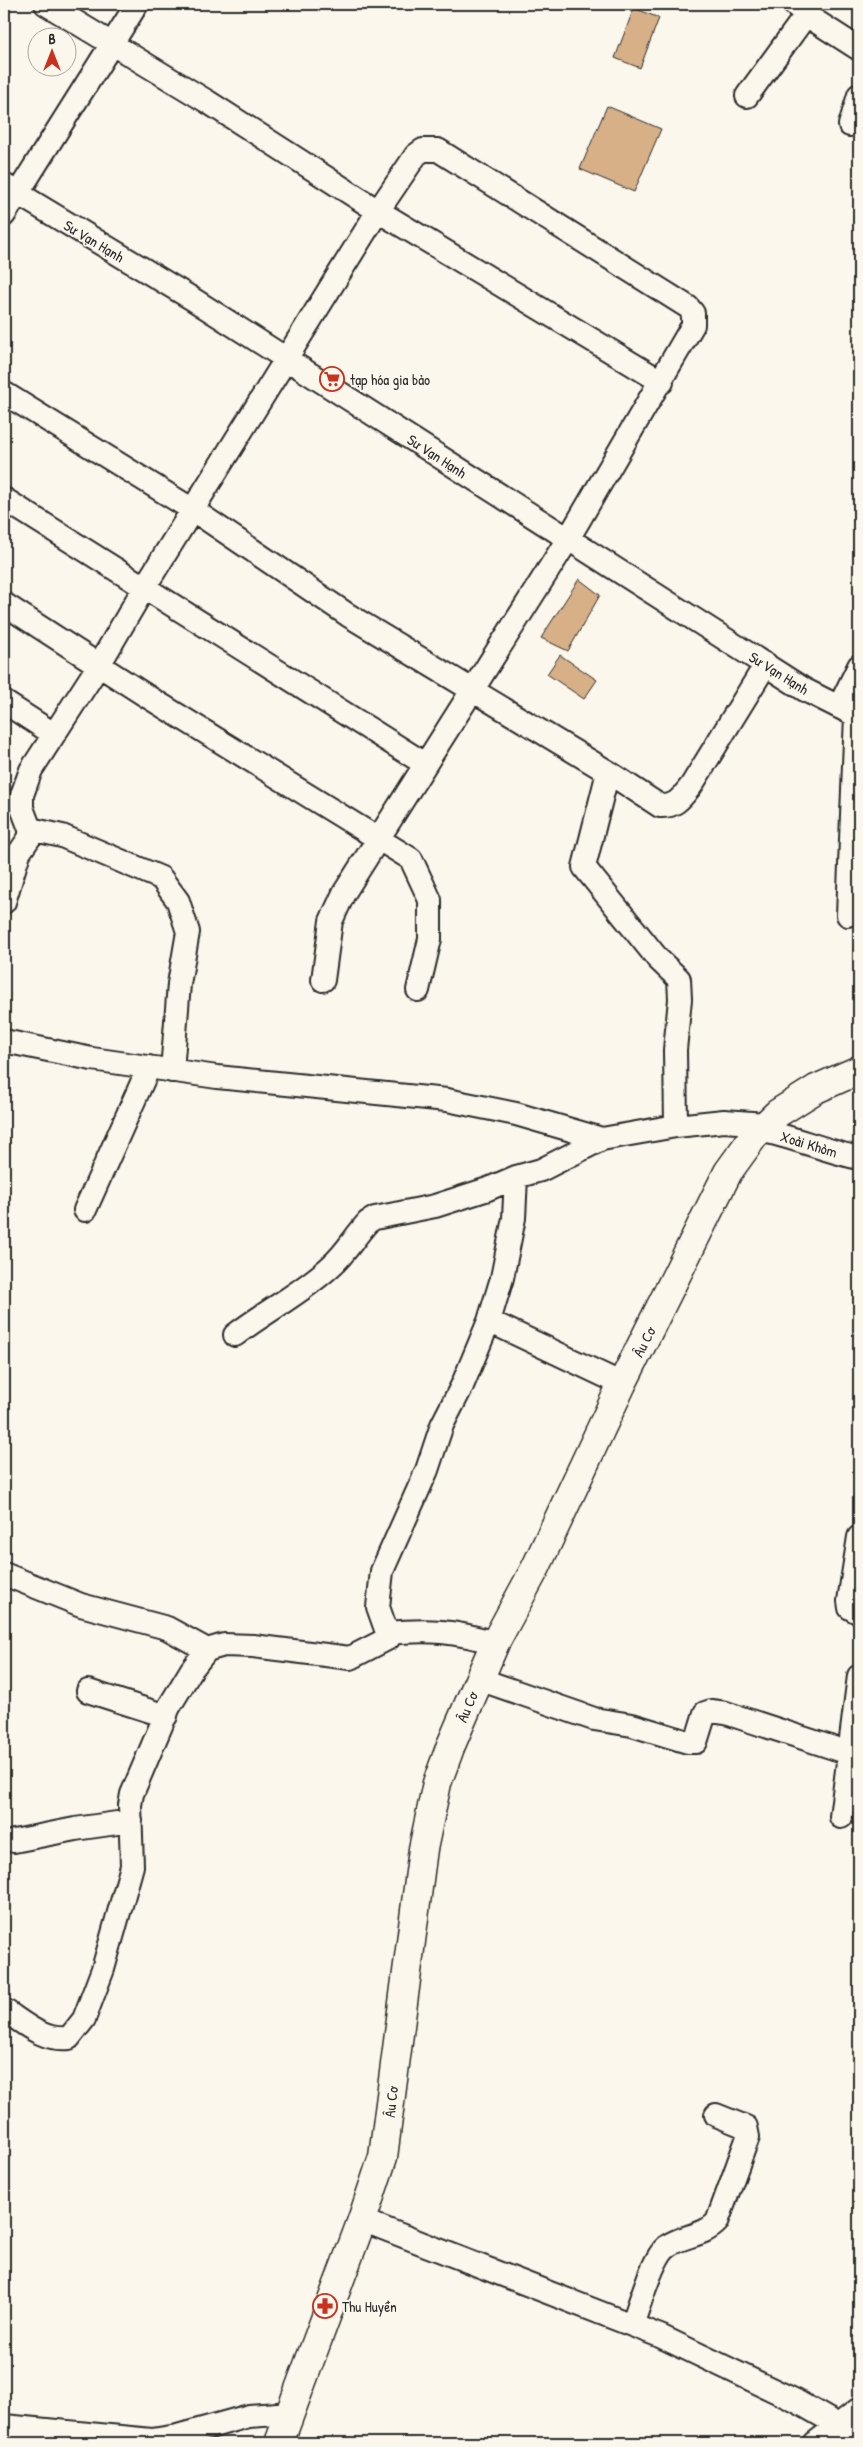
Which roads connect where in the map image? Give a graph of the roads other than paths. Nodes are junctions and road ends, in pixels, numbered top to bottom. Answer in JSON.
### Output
{"nodes":[{"id":1,"x":46,"y":4,"type":"edge"},
{"id":2,"x":137,"y":4,"type":"edge"},
{"id":3,"x":800,"y":9,"type":"edge"},
{"id":4,"x":112,"y":44,"type":"junction"},
{"id":5,"x":859,"y":49,"type":"edge"},
{"id":6,"x":859,"y":95,"type":"edge"},
{"id":7,"x":747,"y":96,"type":"dead end"},
{"id":8,"x":850,"y":125,"type":"dead end"},
{"id":9,"x":10,"y":189,"type":"edge"},
{"id":10,"x":378,"y":211,"type":"junction"},
{"id":11,"x":4,"y":214,"type":"edge"},
{"id":12,"x":286,"y":360,"type":"junction"},
{"id":13,"x":662,"y":382,"type":"junction"},
{"id":14,"x":4,"y":393,"type":"edge"},
{"id":15,"x":4,"y":499,"type":"edge"},
{"id":16,"x":193,"y":510,"type":"junction"},
{"id":17,"x":568,"y":539,"type":"junction"},
{"id":18,"x":144,"y":588,"type":"junction"},
{"id":19,"x":4,"y":604,"type":"edge"},
{"id":20,"x":766,"y":664,"type":"junction"},
{"id":21,"x":99,"y":665,"type":"junction"},
{"id":22,"x":859,"y":666,"type":"edge"},
{"id":23,"x":471,"y":690,"type":"junction"},
{"id":24,"x":4,"y":702,"type":"edge"},
{"id":25,"x":851,"y":713,"type":"edge"},
{"id":26,"x":52,"y":733,"type":"junction"},
{"id":27,"x":425,"y":764,"type":"junction"},
{"id":28,"x":608,"y":772,"type":"junction"},
{"id":29,"x":30,"y":829,"type":"junction"},
{"id":30,"x":378,"y":840,"type":"junction"},
{"id":31,"x":4,"y":902,"type":"edge"},
{"id":32,"x":848,"y":915,"type":"dead end"},
{"id":33,"x":323,"y":980,"type":"dead end"},
{"id":34,"x":418,"y":990,"type":"dead end"},
{"id":35,"x":4,"y":1041,"type":"edge"},
{"id":36,"x":149,"y":1067,"type":"junction"},
{"id":37,"x":859,"y":1070,"type":"edge"},
{"id":38,"x":172,"y":1071,"type":"junction"},
{"id":39,"x":676,"y":1126,"type":"junction"},
{"id":40,"x":762,"y":1127,"type":"junction"},
{"id":41,"x":602,"y":1139,"type":"junction"},
{"id":42,"x":859,"y":1158,"type":"edge"},
{"id":43,"x":516,"y":1177,"type":"junction"},
{"id":44,"x":85,"y":1210,"type":"dead end"},
{"id":45,"x":489,"y":1320,"type":"junction"},
{"id":46,"x":235,"y":1336,"type":"dead end"},
{"id":47,"x":622,"y":1384,"type":"junction"},
{"id":48,"x":859,"y":1538,"type":"edge"},
{"id":49,"x":4,"y":1574,"type":"edge"},
{"id":50,"x":859,"y":1613,"type":"edge"},
{"id":51,"x":388,"y":1633,"type":"junction"},
{"id":52,"x":495,"y":1643,"type":"junction"},
{"id":53,"x":207,"y":1650,"type":"junction"},
{"id":54,"x":859,"y":1676,"type":"edge"},
{"id":55,"x":479,"y":1679,"type":"junction"},
{"id":56,"x":88,"y":1691,"type":"dead end"},
{"id":57,"x":166,"y":1716,"type":"junction"},
{"id":58,"x":849,"y":1753,"type":"junction"},
{"id":59,"x":841,"y":1817,"type":"dead end"},
{"id":60,"x":131,"y":1821,"type":"junction"},
{"id":61,"x":14,"y":1841,"type":"dead end"},
{"id":62,"x":4,"y":2010,"type":"edge"},
{"id":63,"x":716,"y":2115,"type":"dead end"},
{"id":64,"x":362,"y":2220,"type":"junction"},
{"id":65,"x":632,"y":2325,"type":"junction"},
{"id":66,"x":859,"y":2409,"type":"edge"},
{"id":67,"x":291,"y":2413,"type":"junction"},
{"id":68,"x":4,"y":2426,"type":"edge"},
{"id":69,"x":850,"y":2431,"type":"edge"},
{"id":70,"x":279,"y":2443,"type":"edge"},
{"id":71,"x":815,"y":2443,"type":"edge"}],
"edges":[{"from":1,"to":4,"type":"street"},
{"from":2,"to":4,"type":"street"},
{"from":3,"to":5,"type":"street"},
{"from":3,"to":7,"type":"street"},
{"from":4,"to":9,"type":"street"},
{"from":4,"to":10,"type":"street"},
{"from":6,"to":8,"type":"street"},
{"from":9,"to":11,"type":"street"},
{"from":9,"to":12,"type":"street","name":"Sư Vạn Hạnh"},
{"from":10,"to":12,"type":"street"},
{"from":10,"to":13,"type":"street"},
{"from":10,"to":13,"type":"street"},
{"from":12,"to":16,"type":"street"},
{"from":12,"to":17,"type":"street","name":"Sư Vạn Hạnh"},
{"from":13,"to":17,"type":"street"},
{"from":14,"to":16,"type":"street"},
{"from":15,"to":18,"type":"street"},
{"from":16,"to":18,"type":"street"},
{"from":16,"to":23,"type":"street"},
{"from":17,"to":20,"type":"street","name":"Sư Vạn Hạnh"},
{"from":17,"to":23,"type":"street"},
{"from":18,"to":21,"type":"street"},
{"from":18,"to":27,"type":"street"},
{"from":19,"to":21,"type":"street"},
{"from":20,"to":25,"type":"street","name":"Sư Vạn Hạnh"},
{"from":20,"to":28,"type":"street"},
{"from":21,"to":26,"type":"street"},
{"from":21,"to":30,"type":"street"},
{"from":22,"to":25,"type":"street"},
{"from":23,"to":27,"type":"street"},
{"from":23,"to":28,"type":"street"},
{"from":24,"to":26,"type":"street"},
{"from":25,"to":32,"type":"street"},
{"from":26,"to":29,"type":"street"},
{"from":27,"to":30,"type":"street"},
{"from":28,"to":39,"type":"street"},
{"from":29,"to":31,"type":"street"},
{"from":29,"to":38,"type":"street"},
{"from":30,"to":33,"type":"street"},
{"from":30,"to":34,"type":"street"},
{"from":35,"to":36,"type":"street"},
{"from":36,"to":38,"type":"street"},
{"from":36,"to":44,"type":"street"},
{"from":37,"to":40,"type":"main road","name":"Âu Cơ"},
{"from":38,"to":41,"type":"street"},
{"from":39,"to":40,"type":"street","name":"Xoài Khòm"},
{"from":39,"to":41,"type":"street","name":"Xoài Khòm"},
{"from":40,"to":42,"type":"street","name":"Xoài Khòm"},
{"from":40,"to":47,"type":"main road","name":"Âu Cơ"},
{"from":41,"to":43,"type":"street"},
{"from":43,"to":45,"type":"street"},
{"from":43,"to":46,"type":"street"},
{"from":45,"to":47,"type":"street"},
{"from":45,"to":51,"type":"street"},
{"from":47,"to":52,"type":"main road","name":"Âu Cơ"},
{"from":48,"to":50,"type":"street"},
{"from":49,"to":53,"type":"street"},
{"from":51,"to":52,"type":"street"},
{"from":51,"to":53,"type":"street"},
{"from":52,"to":55,"type":"main road","name":"Âu Cơ"},
{"from":53,"to":57,"type":"street"},
{"from":54,"to":58,"type":"street"},
{"from":55,"to":58,"type":"street"},
{"from":55,"to":64,"type":"main road","name":"Âu Cơ"},
{"from":56,"to":57,"type":"street"},
{"from":57,"to":60,"type":"street"},
{"from":58,"to":59,"type":"street"},
{"from":60,"to":61,"type":"street"},
{"from":60,"to":62,"type":"street"},
{"from":63,"to":65,"type":"street"},
{"from":64,"to":65,"type":"street"},
{"from":64,"to":67,"type":"main road","name":"Âu Cơ"},
{"from":65,"to":69,"type":"street"},
{"from":66,"to":69,"type":"street"},
{"from":67,"to":68,"type":"street"},
{"from":67,"to":70,"type":"main road","name":"Âu Cơ"},
{"from":69,"to":71,"type":"street"}]}
